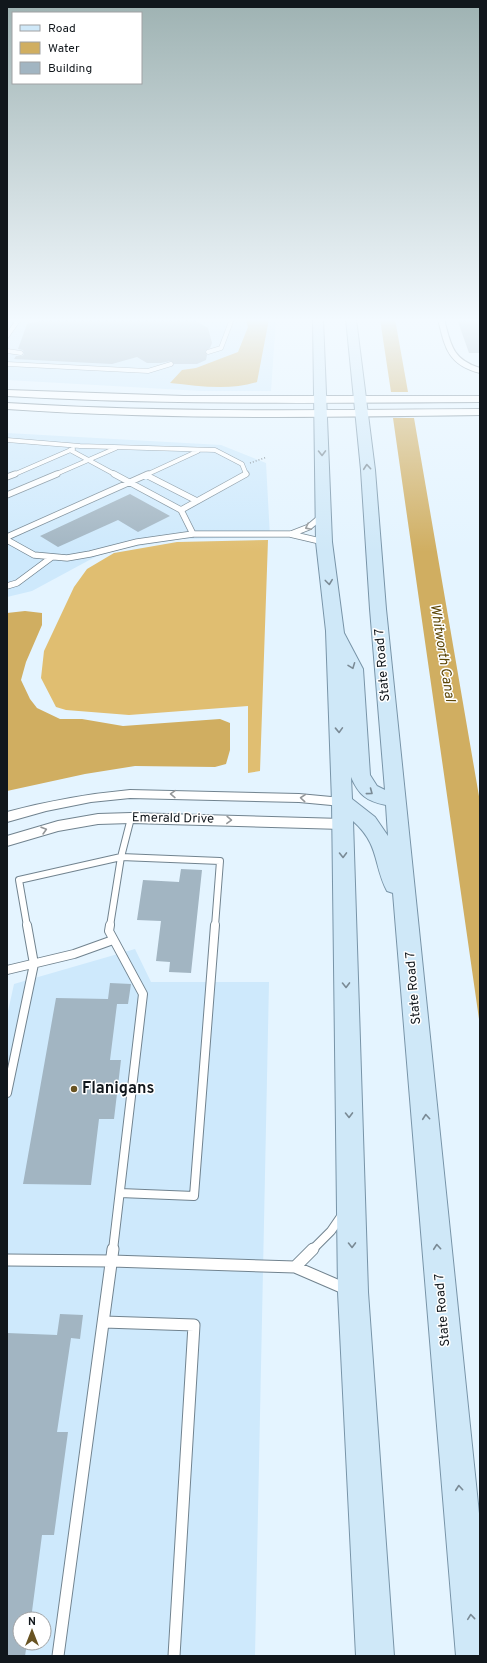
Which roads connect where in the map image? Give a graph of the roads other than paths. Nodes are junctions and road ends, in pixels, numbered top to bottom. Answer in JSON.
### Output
{"nodes":[{"id":1,"x":83,"y":397,"type":"edge"},
{"id":2,"x":321,"y":397,"type":"edge"},
{"id":3,"x":360,"y":397,"type":"edge"},
{"id":4,"x":480,"y":399,"type":"edge"},
{"id":5,"x":7,"y":406,"type":"edge"},
{"id":6,"x":321,"y":406,"type":"junction"},
{"id":7,"x":361,"y":406,"type":"junction"},
{"id":8,"x":480,"y":412,"type":"edge"},
{"id":9,"x":7,"y":440,"type":"edge"},
{"id":10,"x":80,"y":446,"type":"junction"},
{"id":11,"x":118,"y":447,"type":"junction"},
{"id":12,"x":70,"y":450,"type":"junction"},
{"id":13,"x":200,"y":450,"type":"junction"},
{"id":14,"x":89,"y":460,"type":"junction"},
{"id":15,"x":146,"y":475,"type":"junction"},
{"id":16,"x":7,"y":477,"type":"edge"},
{"id":17,"x":130,"y":482,"type":"junction"},
{"id":18,"x":7,"y":495,"type":"edge"},
{"id":19,"x":197,"y":501,"type":"junction"},
{"id":20,"x":181,"y":510,"type":"junction"},
{"id":21,"x":323,"y":514,"type":"junction"},
{"id":22,"x":193,"y":534,"type":"junction"},
{"id":23,"x":290,"y":534,"type":"junction"},
{"id":24,"x":7,"y":537,"type":"edge"},
{"id":25,"x":7,"y":540,"type":"edge"},
{"id":26,"x":324,"y":542,"type":"junction"},
{"id":27,"x":52,"y":557,"type":"junction"},
{"id":28,"x":7,"y":586,"type":"edge"},
{"id":29,"x":335,"y":631,"type":"junction"},
{"id":30,"x":396,"y":799,"type":"junction"},
{"id":31,"x":342,"y":813,"type":"junction"},
{"id":32,"x":7,"y":817,"type":"edge"},
{"id":33,"x":131,"y":818,"type":"junction"},
{"id":34,"x":7,"y":841,"type":"edge"},
{"id":35,"x":121,"y":857,"type":"junction"},
{"id":36,"x":409,"y":930,"type":"junction"},
{"id":37,"x":113,"y":940,"type":"junction"},
{"id":38,"x":34,"y":964,"type":"junction"},
{"id":39,"x":7,"y":970,"type":"edge"},
{"id":40,"x":7,"y":1093,"type":"edge"},
{"id":41,"x":120,"y":1193,"type":"junction"},
{"id":42,"x":351,"y":1202,"type":"junction"},
{"id":43,"x":7,"y":1260,"type":"edge"},
{"id":44,"x":112,"y":1261,"type":"junction"},
{"id":45,"x":295,"y":1267,"type":"junction"},
{"id":46,"x":353,"y":1292,"type":"junction"},
{"id":47,"x":104,"y":1322,"type":"junction"},
{"id":48,"x":58,"y":1656,"type":"edge"},
{"id":49,"x":174,"y":1656,"type":"edge"},
{"id":50,"x":375,"y":1656,"type":"edge"},
{"id":51,"x":475,"y":1656,"type":"edge"}],
"edges":[{"from":1,"to":6,"type":"main road"},
{"from":2,"to":6,"type":"main road"},
{"from":3,"to":7,"type":"main road","name":"State Road 7"},
{"from":4,"to":7,"type":"main road"},
{"from":5,"to":6,"type":"main road"},
{"from":6,"to":7,"type":"main road"},
{"from":6,"to":21,"type":"main road","one_way":true},
{"from":7,"to":8,"type":"main road"},
{"from":30,"to":7,"type":"main road","name":"State Road 7","one_way":true},
{"from":9,"to":10,"type":"lane"},
{"from":10,"to":11,"type":"lane"},
{"from":10,"to":12,"type":"lane"},
{"from":11,"to":13,"type":"lane"},
{"from":11,"to":14,"type":"lane"},
{"from":12,"to":14,"type":"lane"},
{"from":12,"to":16,"type":"lane"},
{"from":13,"to":15,"type":"lane"},
{"from":13,"to":19,"type":"lane"},
{"from":14,"to":17,"type":"lane"},
{"from":14,"to":18,"type":"lane"},
{"from":15,"to":17,"type":"lane"},
{"from":15,"to":19,"type":"lane"},
{"from":17,"to":20,"type":"lane"},
{"from":17,"to":24,"type":"lane"},
{"from":19,"to":20,"type":"lane"},
{"from":20,"to":22,"type":"lane"},
{"from":21,"to":23,"type":"lane","one_way":true},
{"from":21,"to":26,"type":"main road"},
{"from":22,"to":23,"type":"lane"},
{"from":22,"to":27,"type":"lane"},
{"from":23,"to":26,"type":"lane"},
{"from":25,"to":27,"type":"lane"},
{"from":26,"to":29,"type":"main road","one_way":true},
{"from":27,"to":28,"type":"lane"},
{"from":29,"to":30,"type":"main road","one_way":true},
{"from":29,"to":31,"type":"main road","one_way":true},
{"from":30,"to":36,"type":"main road","name":"State Road 7"},
{"from":31,"to":32,"type":"street","name":"Emerald Drive","one_way":true},
{"from":33,"to":31,"type":"street","name":"Emerald Drive","one_way":true},
{"from":31,"to":36,"type":"main road"},
{"from":31,"to":42,"type":"main road","one_way":true},
{"from":34,"to":33,"type":"street","name":"Emerald Drive","one_way":true},
{"from":33,"to":35,"type":"lane"},
{"from":35,"to":37,"type":"lane"},
{"from":35,"to":38,"type":"lane"},
{"from":35,"to":41,"type":"lane"},
{"from":51,"to":36,"type":"main road","name":"State Road 7","one_way":true},
{"from":37,"to":38,"type":"lane"},
{"from":37,"to":41,"type":"lane"},
{"from":38,"to":39,"type":"lane"},
{"from":38,"to":40,"type":"lane"},
{"from":41,"to":44,"type":"lane"},
{"from":42,"to":45,"type":"lane"},
{"from":42,"to":46,"type":"main road","one_way":true},
{"from":43,"to":44,"type":"lane"},
{"from":44,"to":45,"type":"lane"},
{"from":44,"to":47,"type":"lane"},
{"from":45,"to":46,"type":"lane"},
{"from":46,"to":50,"type":"main road"},
{"from":47,"to":48,"type":"lane"},
{"from":47,"to":49,"type":"lane"}]}
